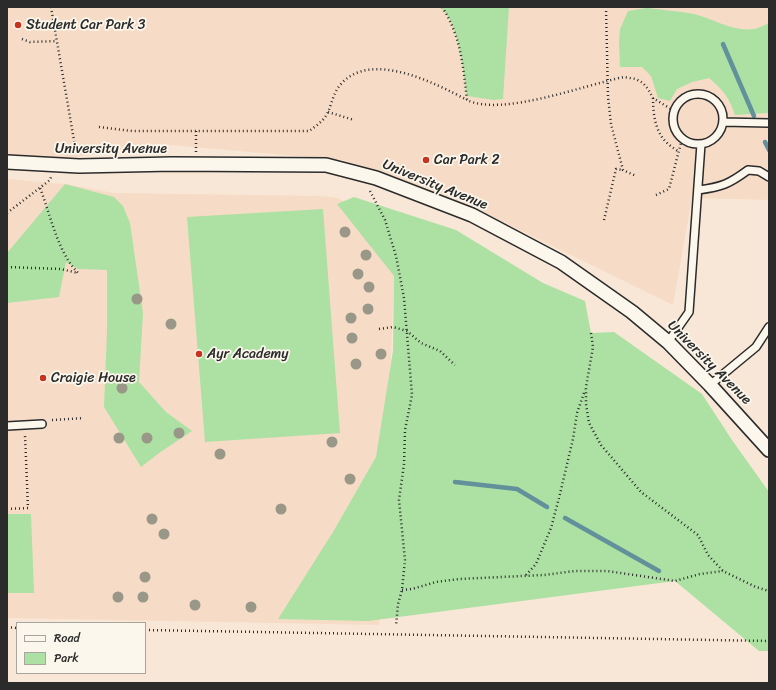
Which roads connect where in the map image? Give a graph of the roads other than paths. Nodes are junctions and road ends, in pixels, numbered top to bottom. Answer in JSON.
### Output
{"nodes":[{"id":1,"x":723,"y":122,"type":"junction"},
{"id":2,"x":769,"y":123,"type":"edge"},
{"id":3,"x":701,"y":144,"type":"junction"},
{"id":4,"x":7,"y":162,"type":"edge"},
{"id":5,"x":769,"y":177,"type":"edge"},
{"id":6,"x":698,"y":190,"type":"junction"},
{"id":7,"x":769,"y":327,"type":"edge"},
{"id":8,"x":668,"y":342,"type":"junction"},
{"id":9,"x":710,"y":385,"type":"junction"},
{"id":10,"x":42,"y":424,"type":"road end"},
{"id":11,"x":7,"y":426,"type":"edge"},
{"id":12,"x":769,"y":450,"type":"edge"}],
"edges":[{"from":1,"to":2,"type":"lane"},
{"from":1,"to":3,"type":"lane"},
{"from":1,"to":3,"type":"lane"},
{"from":3,"to":6,"type":"lane"},
{"from":4,"to":8,"type":"street","name":"University Avenue"},
{"from":5,"to":6,"type":"lane"},
{"from":6,"to":8,"type":"lane"},
{"from":7,"to":9,"type":"lane"},
{"from":8,"to":9,"type":"street","name":"University Avenue"},
{"from":9,"to":12,"type":"street","name":"University Avenue"},
{"from":10,"to":11,"type":"lane"}]}
